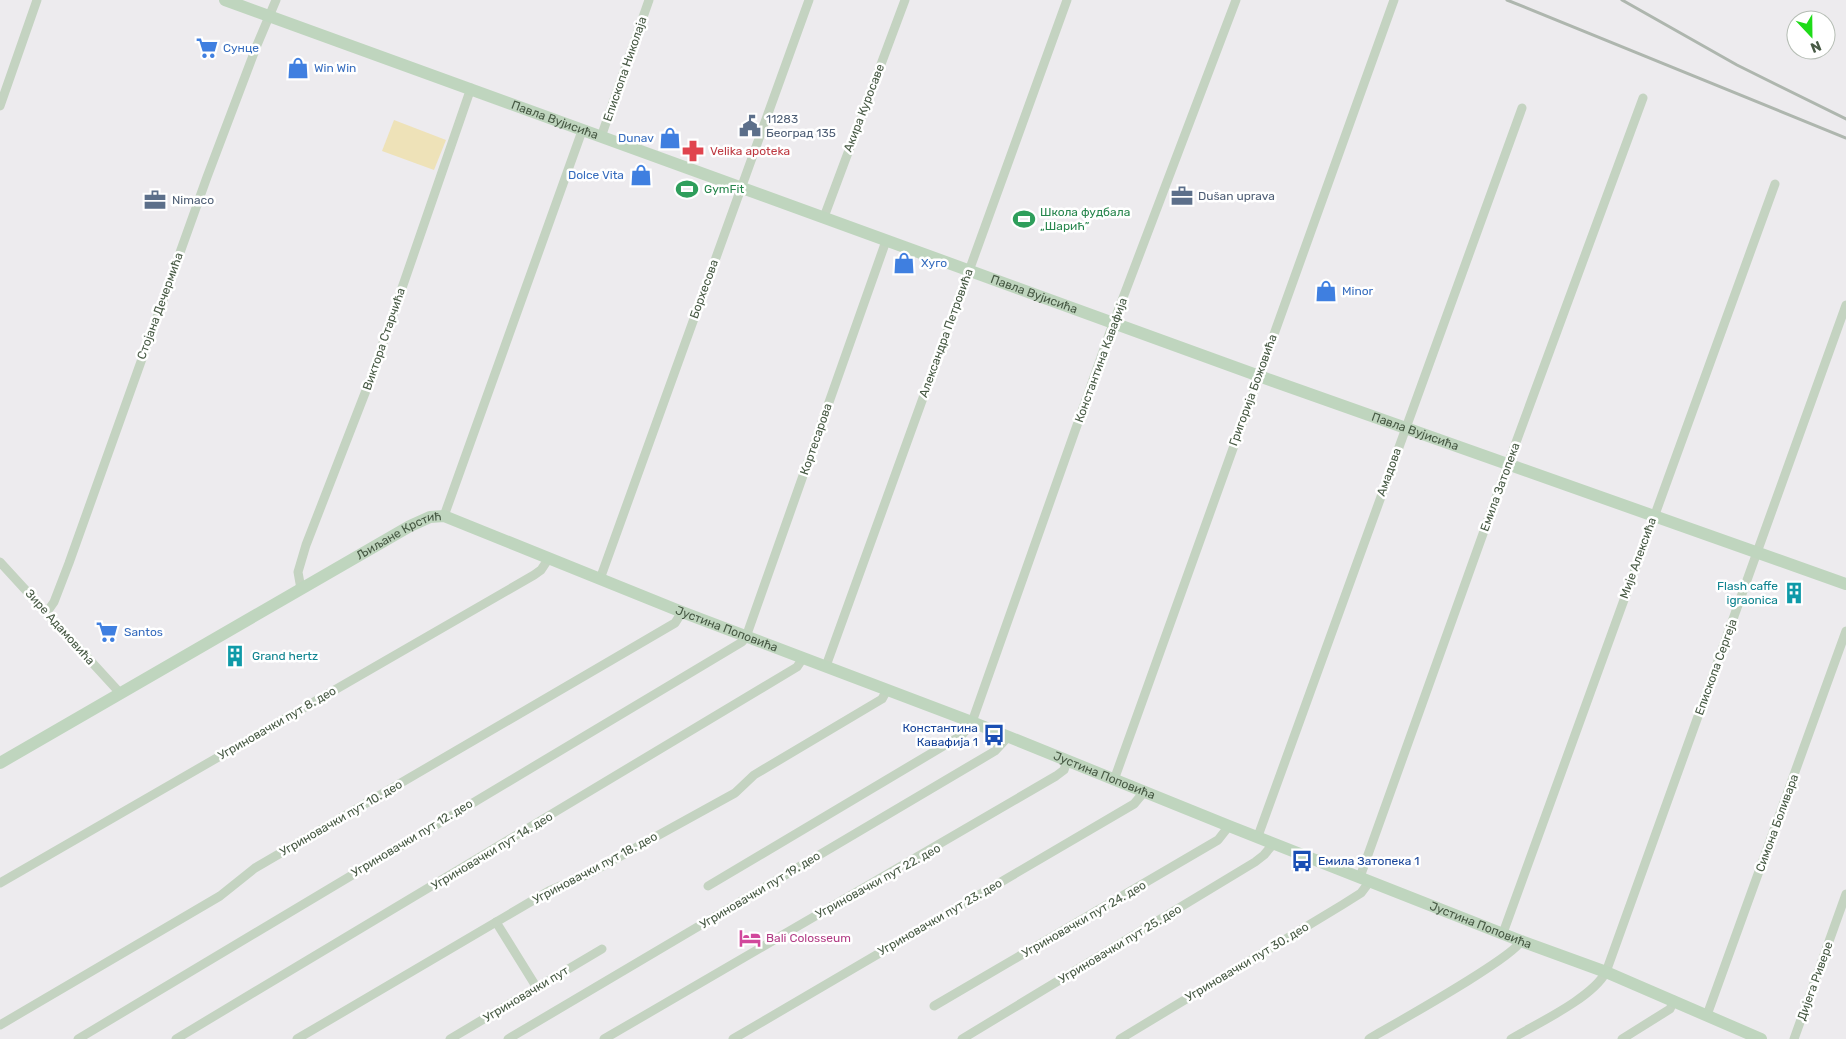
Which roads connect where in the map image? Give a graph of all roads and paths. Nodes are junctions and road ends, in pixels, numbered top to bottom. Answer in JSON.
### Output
{"nodes":[{"id":1,"x":38,"y":0,"type":"edge"},
{"id":2,"x":225,"y":0,"type":"edge"},
{"id":3,"x":276,"y":0,"type":"edge"},
{"id":4,"x":649,"y":0,"type":"edge"},
{"id":5,"x":809,"y":0,"type":"edge"},
{"id":6,"x":905,"y":0,"type":"edge"},
{"id":7,"x":1066,"y":0,"type":"edge"},
{"id":8,"x":1236,"y":0,"type":"edge"},
{"id":9,"x":1394,"y":0,"type":"edge"},
{"id":10,"x":270,"y":17,"type":"junction"},
{"id":11,"x":471,"y":88,"type":"junction"},
{"id":12,"x":1643,"y":98,"type":"dead end"},
{"id":13,"x":0,"y":106,"type":"edge"},
{"id":14,"x":1522,"y":108,"type":"dead end"},
{"id":15,"x":582,"y":131,"type":"junction"},
{"id":16,"x":601,"y":137,"type":"junction"},
{"id":17,"x":1775,"y":184,"type":"dead end"},
{"id":18,"x":740,"y":188,"type":"junction"},
{"id":19,"x":824,"y":217,"type":"junction"},
{"id":20,"x":886,"y":241,"type":"junction"},
{"id":21,"x":968,"y":270,"type":"junction"},
{"id":22,"x":1846,"y":306,"type":"edge"},
{"id":23,"x":1114,"y":322,"type":"junction"},
{"id":24,"x":1258,"y":375,"type":"junction"},
{"id":25,"x":1405,"y":426,"type":"junction"},
{"id":26,"x":1508,"y":464,"type":"junction"},
{"id":27,"x":444,"y":516,"type":"junction"},
{"id":28,"x":1654,"y":516,"type":"junction"},
{"id":29,"x":1758,"y":553,"type":"junction"},
{"id":30,"x":549,"y":558,"type":"junction"},
{"id":31,"x":0,"y":562,"type":"edge"},
{"id":32,"x":600,"y":579,"type":"junction"},
{"id":33,"x":1846,"y":584,"type":"edge"},
{"id":34,"x":301,"y":589,"type":"junction"},
{"id":35,"x":47,"y":612,"type":"junction"},
{"id":36,"x":682,"y":612,"type":"junction"},
{"id":37,"x":1846,"y":632,"type":"edge"},
{"id":38,"x":746,"y":637,"type":"junction"},
{"id":39,"x":803,"y":658,"type":"junction"},
{"id":40,"x":826,"y":666,"type":"junction"},
{"id":41,"x":887,"y":690,"type":"junction"},
{"id":42,"x":120,"y":693,"type":"junction"},
{"id":43,"x":972,"y":722,"type":"junction"},
{"id":44,"x":1008,"y":736,"type":"junction"},
{"id":45,"x":1067,"y":761,"type":"junction"},
{"id":46,"x":0,"y":762,"type":"edge"},
{"id":47,"x":1114,"y":780,"type":"junction"},
{"id":48,"x":1144,"y":792,"type":"junction"},
{"id":49,"x":1229,"y":826,"type":"junction"},
{"id":50,"x":1258,"y":836,"type":"junction"},
{"id":51,"x":1274,"y":843,"type":"junction"},
{"id":52,"x":1365,"y":879,"type":"junction"},
{"id":53,"x":0,"y":883,"type":"edge"},
{"id":54,"x":708,"y":886,"type":"dead end"},
{"id":55,"x":1846,"y":894,"type":"edge"},
{"id":56,"x":496,"y":922,"type":"junction"},
{"id":57,"x":1503,"y":933,"type":"junction"},
{"id":58,"x":1521,"y":941,"type":"junction"},
{"id":59,"x":602,"y":950,"type":"dead end"},
{"id":60,"x":1606,"y":972,"type":"junction"},
{"id":61,"x":537,"y":988,"type":"junction"},
{"id":62,"x":1674,"y":1000,"type":"junction"},
{"id":63,"x":934,"y":1006,"type":"dead end"},
{"id":64,"x":1707,"y":1016,"type":"junction"},
{"id":65,"x":0,"y":1025,"type":"edge"},
{"id":66,"x":78,"y":1039,"type":"edge"},
{"id":67,"x":176,"y":1039,"type":"edge"},
{"id":68,"x":297,"y":1039,"type":"edge"},
{"id":69,"x":450,"y":1039,"type":"edge"},
{"id":70,"x":508,"y":1039,"type":"edge"},
{"id":71,"x":604,"y":1039,"type":"edge"},
{"id":72,"x":733,"y":1039,"type":"edge"},
{"id":73,"x":962,"y":1039,"type":"edge"},
{"id":74,"x":1120,"y":1039,"type":"edge"},
{"id":75,"x":1369,"y":1039,"type":"edge"},
{"id":76,"x":1511,"y":1039,"type":"edge"},
{"id":77,"x":1622,"y":1039,"type":"edge"},
{"id":78,"x":1761,"y":1039,"type":"edge"},
{"id":79,"x":1794,"y":1039,"type":"edge"}],
"edges":[{"from":1,"to":13,"type":"street"},
{"from":2,"to":10,"type":"street","name":"Павла Вујисића"},
{"from":3,"to":10,"type":"street","name":"Стојана Дечермића"},
{"from":4,"to":16,"type":"street","name":"Епископа Николаја"},
{"from":5,"to":18,"type":"street","name":"Борхесова"},
{"from":6,"to":19,"type":"street","name":"Акира Куросаве"},
{"from":7,"to":21,"type":"street","name":"Александра Петровића"},
{"from":8,"to":23,"type":"street","name":"Константина Кавафија"},
{"from":9,"to":24,"type":"street","name":"Григорија Божовића"},
{"from":10,"to":11,"type":"street","name":"Павла Вујисића"},
{"from":10,"to":35,"type":"street","name":"Стојана Дечермића"},
{"from":11,"to":15,"type":"street","name":"Павла Вујисића"},
{"from":11,"to":34,"type":"street","name":"Виктора Старчића"},
{"from":12,"to":26,"type":"street","name":"Емила Затопека"},
{"from":14,"to":25,"type":"street","name":"Амадова"},
{"from":15,"to":16,"type":"street","name":"Павла Вујисића"},
{"from":15,"to":27,"type":"street","name":"Љиљане Крстић"},
{"from":16,"to":18,"type":"street","name":"Павла Вујисића"},
{"from":17,"to":28,"type":"street","name":"Мије Алексића"},
{"from":18,"to":19,"type":"street","name":"Павла Вујисића"},
{"from":18,"to":32,"type":"street","name":"Борхесова"},
{"from":19,"to":20,"type":"street","name":"Павла Вујисића"},
{"from":20,"to":21,"type":"street","name":"Павла Вујисића"},
{"from":20,"to":38,"type":"street","name":"Кортесарова"},
{"from":21,"to":23,"type":"street","name":"Павла Вујисића"},
{"from":21,"to":40,"type":"street","name":"Александра Петровића"},
{"from":22,"to":29,"type":"street","name":"Епископа Сергеја"},
{"from":23,"to":24,"type":"street","name":"Павла Вујисића"},
{"from":23,"to":43,"type":"street","name":"Константина Кавафија"},
{"from":24,"to":25,"type":"street","name":"Павла Вујисића"},
{"from":24,"to":47,"type":"street","name":"Григорија Божовића"},
{"from":25,"to":26,"type":"street","name":"Павла Вујисића"},
{"from":25,"to":50,"type":"street","name":"Амадова"},
{"from":26,"to":28,"type":"street","name":"Павла Вујисића"},
{"from":26,"to":52,"type":"street","name":"Емила Затопека"},
{"from":27,"to":30,"type":"street","name":"Јустина Поповића"},
{"from":27,"to":34,"type":"street","name":"Љиљане Крстић"},
{"from":28,"to":29,"type":"street","name":"Павла Вујисића"},
{"from":28,"to":57,"type":"street","name":"Мије Алексића"},
{"from":29,"to":33,"type":"street","name":"Павла Вујисића"},
{"from":29,"to":60,"type":"street","name":"Епископа Сергеја"},
{"from":30,"to":32,"type":"street","name":"Јустина Поповића"},
{"from":30,"to":53,"type":"street","name":"Угриновачки пут 8. део"},
{"from":31,"to":35,"type":"street","name":"Зире Адамовића"},
{"from":32,"to":36,"type":"street","name":"Јустина Поповића"},
{"from":34,"to":42,"type":"street","name":"Љиљане Крстић"},
{"from":35,"to":42,"type":"street","name":"Зире Адамовића"},
{"from":36,"to":38,"type":"street","name":"Јустина Поповића"},
{"from":36,"to":65,"type":"street","name":"Угриновачки пут 10. део"},
{"from":37,"to":64,"type":"street","name":"Симона Боливара"},
{"from":38,"to":39,"type":"street","name":"Јустина Поповића"},
{"from":38,"to":66,"type":"street","name":"Угриновачки пут 12. део"},
{"from":39,"to":40,"type":"street","name":"Јустина Поповића"},
{"from":39,"to":67,"type":"street","name":"Угриновачки пут 14. део"},
{"from":40,"to":41,"type":"street","name":"Јустина Поповића"},
{"from":41,"to":43,"type":"street","name":"Јустина Поповића"},
{"from":41,"to":56,"type":"street","name":"Угриновачки пут 18. део"},
{"from":42,"to":46,"type":"street","name":"Љиљане Крстић"},
{"from":43,"to":44,"type":"street","name":"Јустина Поповића"},
{"from":43,"to":54,"type":"street"},
{"from":44,"to":45,"type":"street","name":"Јустина Поповића"},
{"from":44,"to":70,"type":"street","name":"Угриновачки пут 19. део"},
{"from":45,"to":47,"type":"street","name":"Јустина Поповића"},
{"from":45,"to":71,"type":"street","name":"Угриновачки пут 22. део"},
{"from":47,"to":48,"type":"street","name":"Јустина Поповића"},
{"from":48,"to":49,"type":"street","name":"Јустина Поповића"},
{"from":48,"to":72,"type":"street","name":"Угриновачки пут 23. део"},
{"from":49,"to":50,"type":"street","name":"Јустина Поповића"},
{"from":49,"to":63,"type":"street","name":"Угриновачки пут 24. део"},
{"from":50,"to":51,"type":"street","name":"Јустина Поповића"},
{"from":51,"to":52,"type":"street","name":"Јустина Поповића"},
{"from":51,"to":73,"type":"street","name":"Угриновачки пут 25. део"},
{"from":52,"to":57,"type":"street","name":"Јустина Поповића"},
{"from":52,"to":74,"type":"street","name":"Угриновачки пут 30. део"},
{"from":55,"to":79,"type":"street","name":"Дијега Ривере"},
{"from":56,"to":61,"type":"street"},
{"from":56,"to":68,"type":"street","name":"Угриновачки пут 18. део"},
{"from":57,"to":58,"type":"street","name":"Јустина Поповића"},
{"from":58,"to":60,"type":"street","name":"Јустина Поповића"},
{"from":58,"to":75,"type":"street"},
{"from":59,"to":61,"type":"street","name":"Угриновачки пут"},
{"from":60,"to":62,"type":"street","name":"Јустина Поповића"},
{"from":60,"to":76,"type":"street"},
{"from":61,"to":69,"type":"street","name":"Угриновачки пут"},
{"from":62,"to":64,"type":"street","name":"Јустина Поповића"},
{"from":62,"to":77,"type":"street"},
{"from":64,"to":78,"type":"street","name":"Јустина Поповића"}]}
